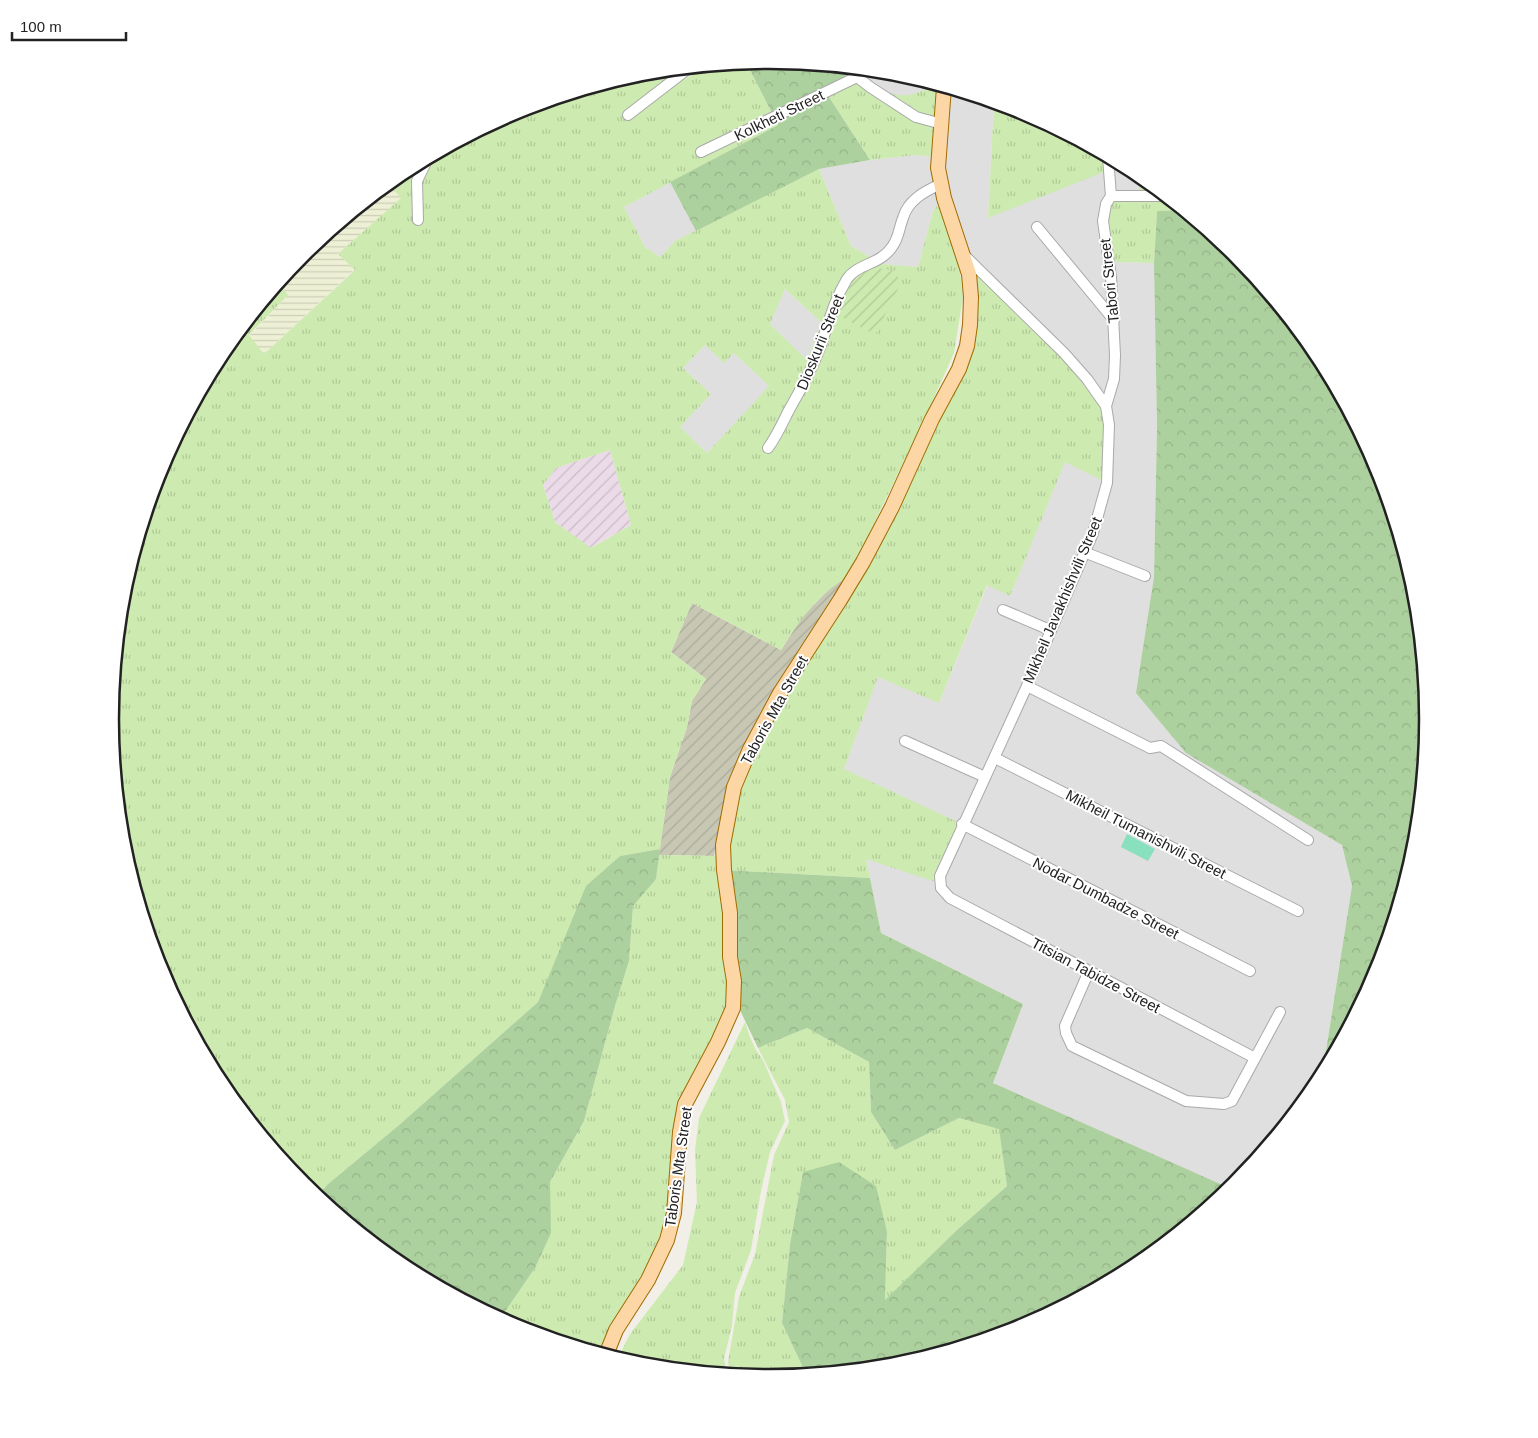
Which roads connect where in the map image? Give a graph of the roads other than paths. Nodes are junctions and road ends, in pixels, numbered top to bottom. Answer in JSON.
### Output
{"nodes":[{"id":1,"x":854,"y":74,"type":"edge"},
{"id":2,"x":680,"y":75,"type":"edge"},
{"id":3,"x":858,"y":75,"type":"edge"},
{"id":4,"x":944,"y":93,"type":"edge"},
{"id":5,"x":628,"y":115,"type":"dead end"},
{"id":6,"x":942,"y":124,"type":"junction"},
{"id":7,"x":701,"y":152,"type":"dead end"},
{"id":8,"x":1108,"y":165,"type":"edge"},
{"id":9,"x":422,"y":169,"type":"edge"},
{"id":10,"x":942,"y":184,"type":"junction"},
{"id":11,"x":1110,"y":196,"type":"junction"},
{"id":12,"x":1155,"y":196,"type":"edge"},
{"id":13,"x":418,"y":220,"type":"dead end"},
{"id":14,"x":1036,"y":226,"type":"dead end"},
{"id":15,"x":964,"y":255,"type":"junction"},
{"id":16,"x":1114,"y":320,"type":"junction"},
{"id":17,"x":1106,"y":406,"type":"junction"},
{"id":18,"x":768,"y":448,"type":"dead end"},
{"id":19,"x":1084,"y":552,"type":"junction"},
{"id":20,"x":1145,"y":576,"type":"dead end"},
{"id":21,"x":1003,"y":610,"type":"dead end"},
{"id":22,"x":1050,"y":630,"type":"junction"},
{"id":23,"x":1027,"y":686,"type":"junction"},
{"id":24,"x":905,"y":741,"type":"dead end"},
{"id":25,"x":995,"y":758,"type":"junction"},
{"id":26,"x":985,"y":777,"type":"junction"},
{"id":27,"x":962,"y":824,"type":"junction"},
{"id":28,"x":1308,"y":840,"type":"dead end"},
{"id":29,"x":941,"y":888,"type":"joint"},
{"id":30,"x":1298,"y":911,"type":"dead end"},
{"id":31,"x":1089,"y":971,"type":"junction"},
{"id":32,"x":1250,"y":971,"type":"dead end"},
{"id":33,"x":1280,"y":1012,"type":"dead end"},
{"id":34,"x":1255,"y":1058,"type":"junction"},
{"id":35,"x":608,"y":1349,"type":"edge"}],
"edges":[{"from":1,"to":7,"type":"street","name":"Kolkheti Street"},
{"from":2,"to":5,"type":"street"},
{"from":3,"to":6,"type":"street"},
{"from":4,"to":6,"type":"main road","name":"Mikheil Javakhishvili Street"},
{"from":6,"to":10,"type":"main road","name":"Mikheil Javakhishvili Street"},
{"from":8,"to":11,"type":"street","name":"Tabori Street"},
{"from":9,"to":13,"type":"street"},
{"from":10,"to":15,"type":"main road","name":"Mikheil Javakhishvili Street"},
{"from":10,"to":18,"type":"street","name":"Dioskurii Street"},
{"from":11,"to":12,"type":"street"},
{"from":11,"to":16,"type":"street","name":"Tabori Street"},
{"from":14,"to":16,"type":"street"},
{"from":15,"to":17,"type":"street","name":"Mikheil Javakhishvili Street"},
{"from":15,"to":35,"type":"main road","name":"Taboris Mta Street"},
{"from":16,"to":17,"type":"street","name":"Tabori Street"},
{"from":17,"to":19,"type":"street","name":"Mikheil Javakhishvili Street"},
{"from":19,"to":20,"type":"street"},
{"from":19,"to":22,"type":"street","name":"Mikheil Javakhishvili Street"},
{"from":21,"to":22,"type":"street"},
{"from":22,"to":23,"type":"street","name":"Mikheil Javakhishvili Street"},
{"from":23,"to":25,"type":"street","name":"Mikheil Javakhishvili Street"},
{"from":23,"to":28,"type":"street"},
{"from":24,"to":26,"type":"street"},
{"from":25,"to":26,"type":"street","name":"Mikheil Javakhishvili Street"},
{"from":25,"to":30,"type":"street","name":"Mikheil Tumanishvili Street"},
{"from":26,"to":27,"type":"street","name":"Mikheil Javakhishvili Street"},
{"from":27,"to":29,"type":"street","name":"Mikheil Javakhishvili Street"},
{"from":27,"to":32,"type":"street","name":"Nodar Dumbadze Street"},
{"from":29,"to":31,"type":"street","name":"Titsian Tabidze Street"},
{"from":31,"to":34,"type":"street","name":"Titsian Tabidze Street"},
{"from":31,"to":34,"type":"street"},
{"from":33,"to":34,"type":"street"}]}
